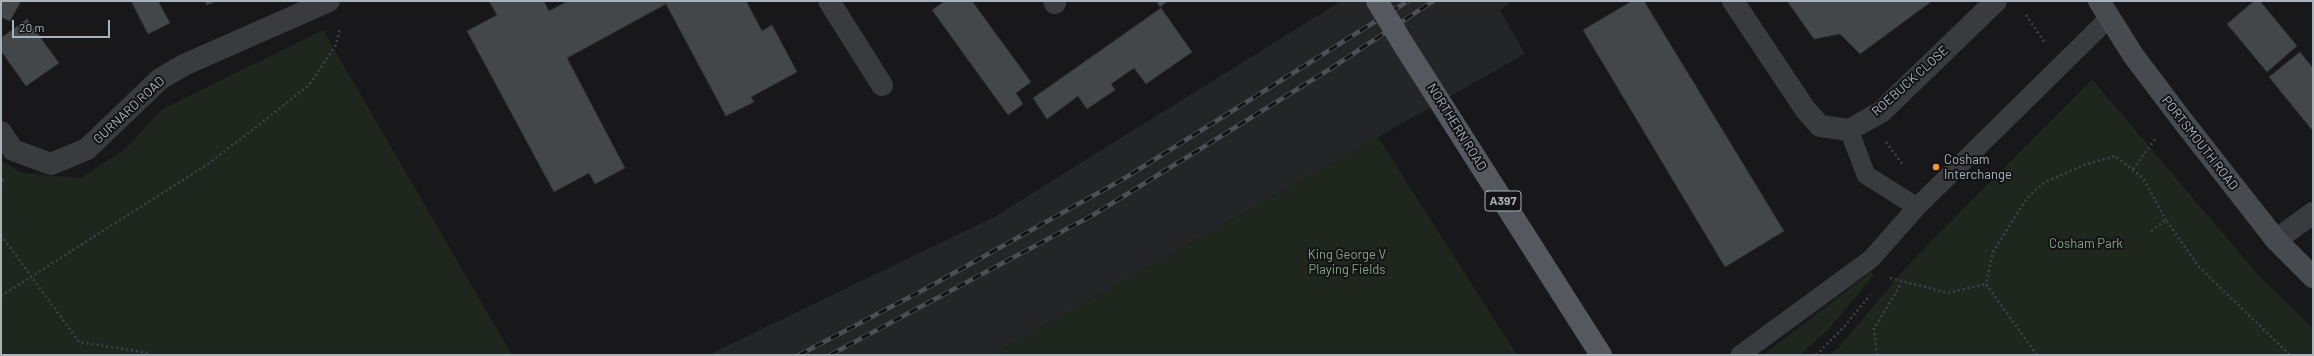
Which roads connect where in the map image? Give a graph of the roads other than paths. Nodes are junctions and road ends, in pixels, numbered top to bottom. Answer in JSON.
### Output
{"nodes":[{"id":1,"x":328,"y":1,"type":"edge"},
{"id":2,"x":829,"y":1,"type":"edge"},
{"id":3,"x":1377,"y":1,"type":"edge"},
{"id":4,"x":1733,"y":1,"type":"edge"},
{"id":5,"x":1996,"y":1,"type":"edge"},
{"id":6,"x":2104,"y":9,"type":"edge"},
{"id":7,"x":882,"y":85,"type":"dead end"},
{"id":8,"x":1849,"y":130,"type":"junction"},
{"id":9,"x":1,"y":132,"type":"edge"},
{"id":10,"x":1917,"y":207,"type":"junction"},
{"id":11,"x":2313,"y":213,"type":"edge"},
{"id":12,"x":2276,"y":240,"type":"junction"},
{"id":13,"x":2313,"y":277,"type":"edge"},
{"id":14,"x":1601,"y":355,"type":"edge"},
{"id":15,"x":1740,"y":355,"type":"edge"}],
"edges":[{"from":1,"to":9,"type":"street","name":"GURNARD ROAD"},
{"from":2,"to":7,"type":"street"},
{"from":3,"to":14,"type":"main road","name":"NORTHERN ROAD","number":"A397","bridge":true},
{"from":4,"to":8,"type":"street"},
{"from":5,"to":8,"type":"street","name":"ROEBUCK CLOSE"},
{"from":6,"to":10,"type":"lane"},
{"from":6,"to":12,"type":"street","name":"PORTSMOUTH ROAD"},
{"from":8,"to":10,"type":"lane"},
{"from":10,"to":15,"type":"lane"},
{"from":11,"to":12,"type":"street"},
{"from":12,"to":13,"type":"street","name":"PORTSMOUTH ROAD"}]}
